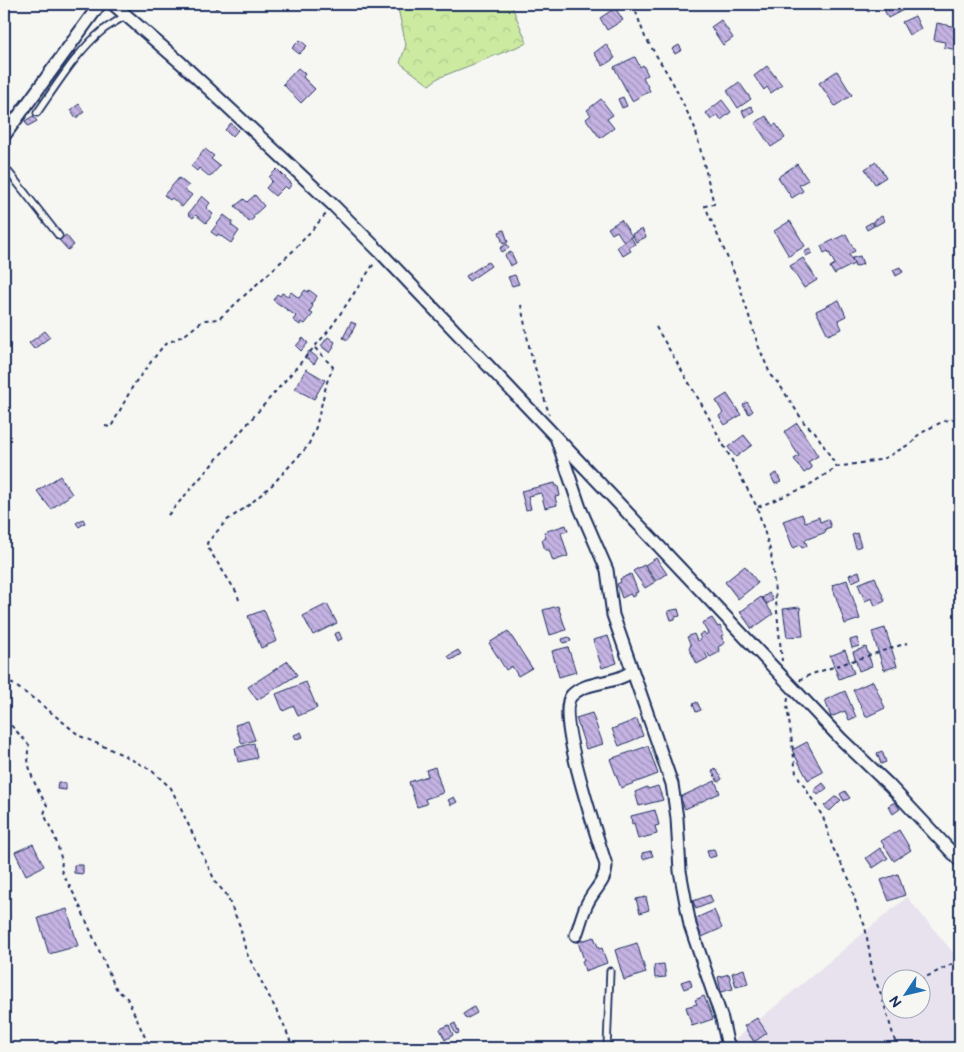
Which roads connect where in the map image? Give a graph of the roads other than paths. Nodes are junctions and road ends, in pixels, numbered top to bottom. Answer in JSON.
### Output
{"nodes":[{"id":1,"x":100,"y":4,"type":"edge"},
{"id":2,"x":113,"y":4,"type":"edge"},
{"id":3,"x":126,"y":15,"type":"junction"},
{"id":4,"x":37,"y":113,"type":"dead end"},
{"id":5,"x":4,"y":136,"type":"edge"},
{"id":6,"x":4,"y":166,"type":"edge"},
{"id":7,"x":59,"y":236,"type":"dead end"},
{"id":8,"x":555,"y":436,"type":"junction"},
{"id":9,"x":632,"y":671,"type":"junction"},
{"id":10,"x":960,"y":861,"type":"edge"},
{"id":11,"x":576,"y":935,"type":"dead end"},
{"id":12,"x":610,"y":971,"type":"dead end"},
{"id":13,"x":606,"y":1048,"type":"edge"},
{"id":14,"x":731,"y":1048,"type":"edge"}],
"edges":[{"from":1,"to":5,"type":"street"},
{"from":2,"to":3,"type":"street"},
{"from":3,"to":4,"type":"lane"},
{"from":3,"to":8,"type":"street"},
{"from":6,"to":7,"type":"lane"},
{"from":8,"to":9,"type":"street"},
{"from":8,"to":10,"type":"street"},
{"from":9,"to":11,"type":"street"},
{"from":9,"to":14,"type":"street"},
{"from":12,"to":13,"type":"lane"}]}
